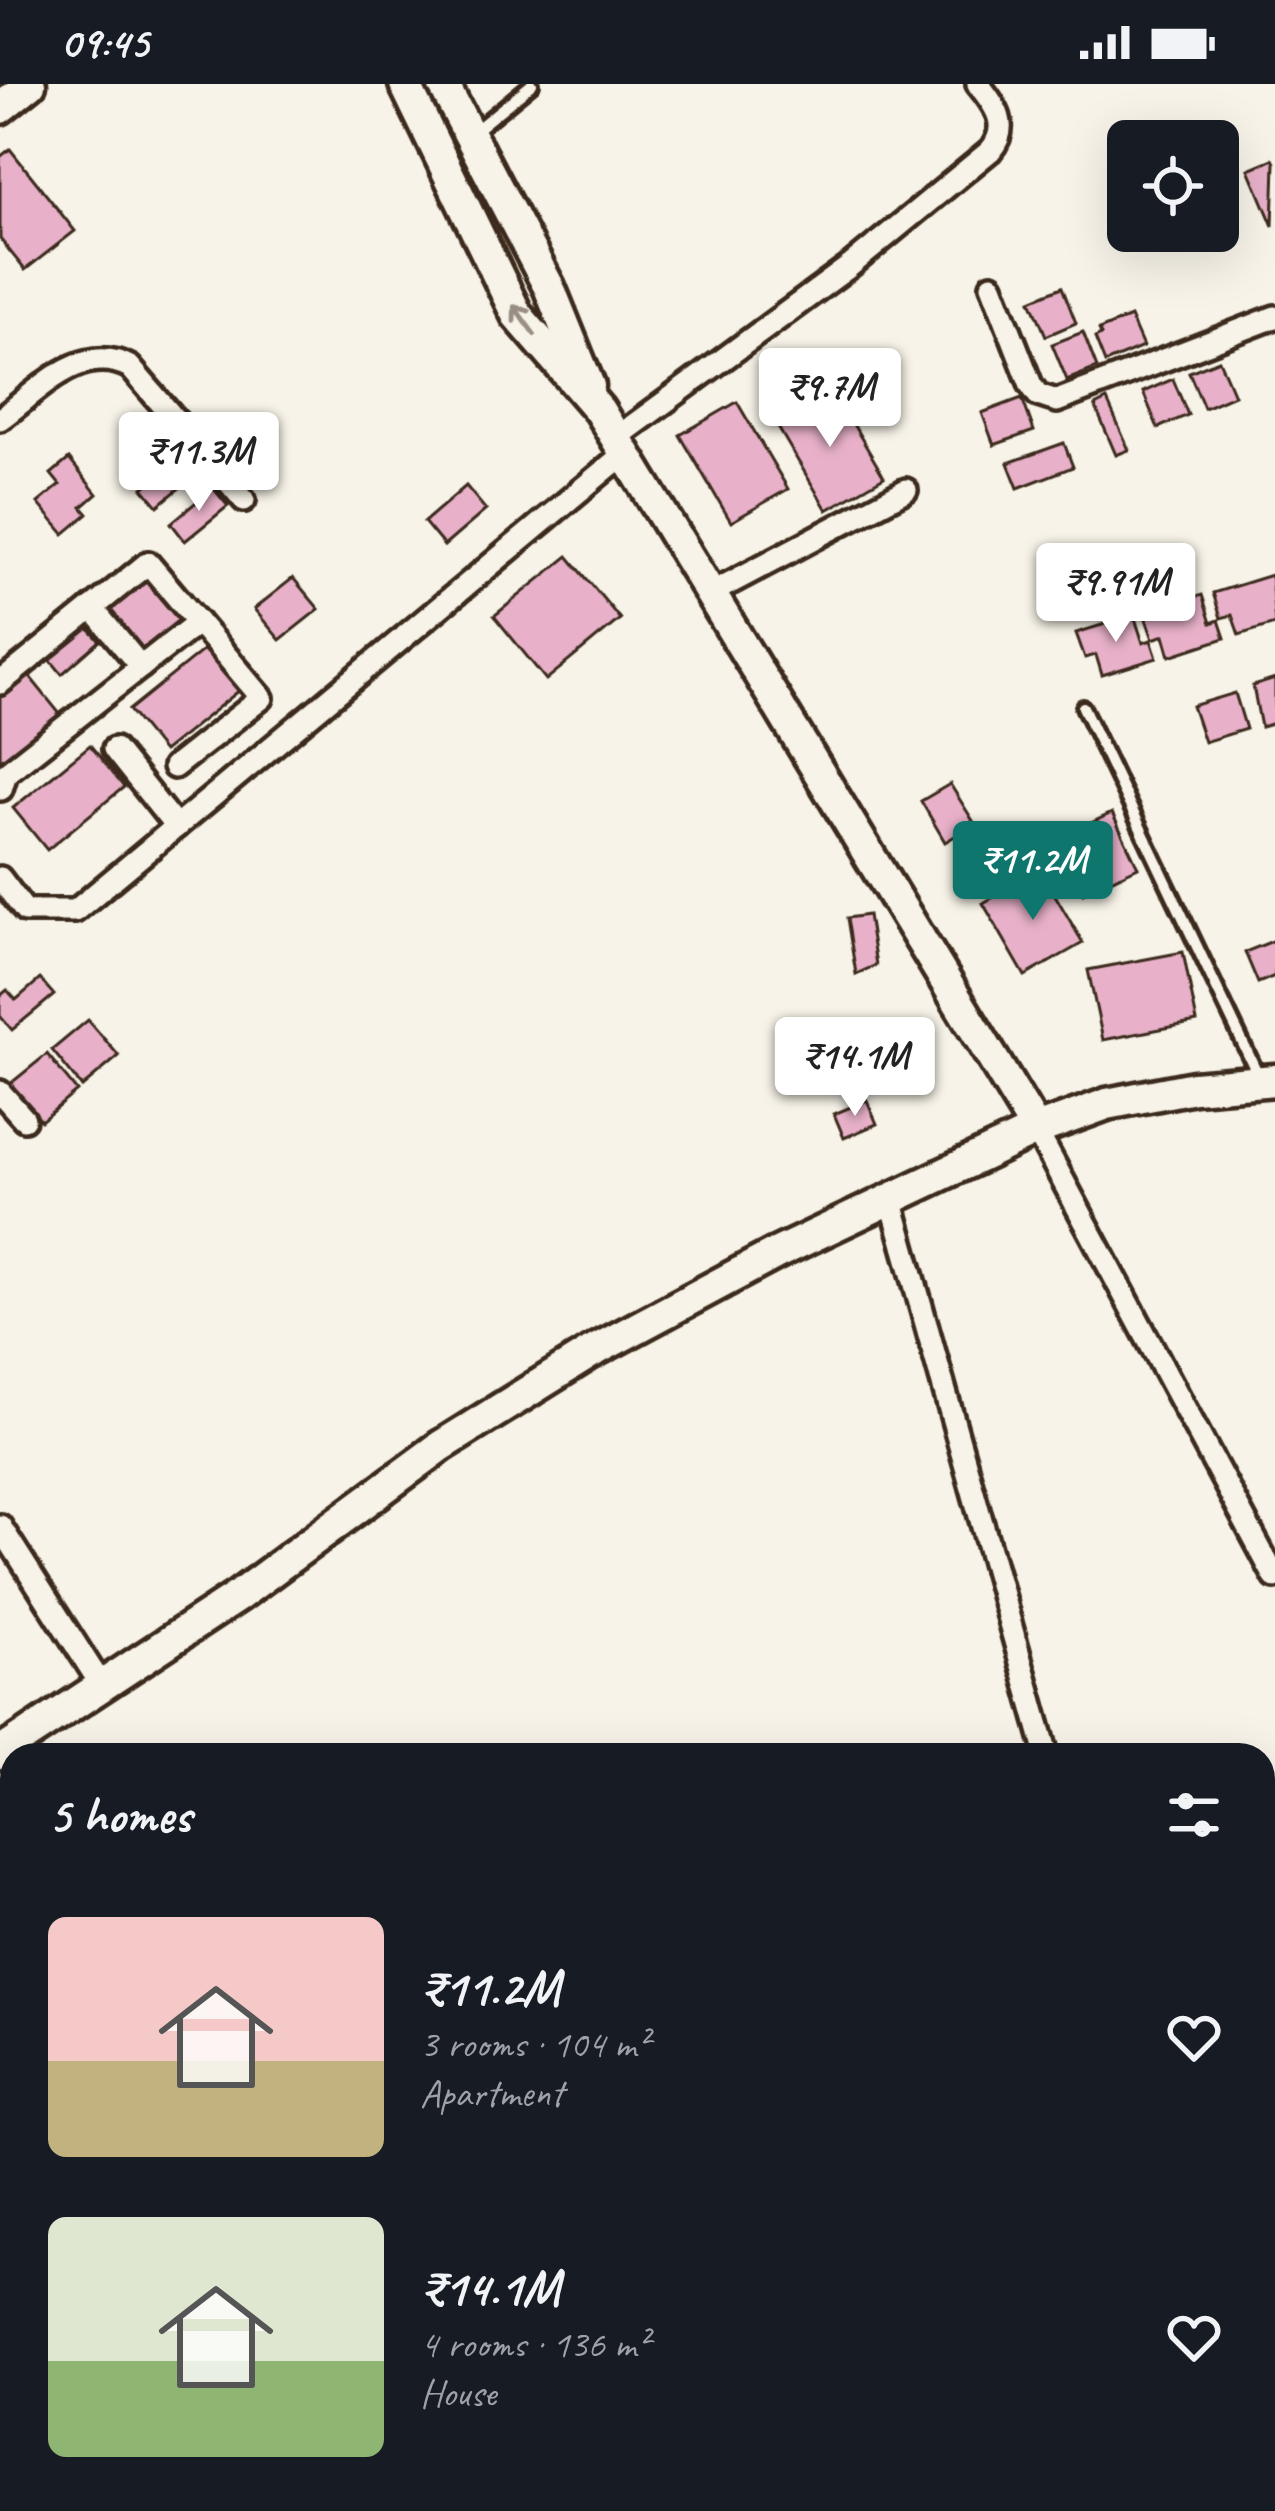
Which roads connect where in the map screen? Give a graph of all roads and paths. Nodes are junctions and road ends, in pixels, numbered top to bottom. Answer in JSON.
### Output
{"nodes":[{"id":1,"x":30,"y":84,"type":"edge"},
{"id":2,"x":405,"y":84,"type":"edge"},
{"id":3,"x":443,"y":84,"type":"edge"},
{"id":4,"x":532,"y":84,"type":"edge"},
{"id":5,"x":978,"y":84,"type":"edge"},
{"id":6,"x":0,"y":109,"type":"edge"},
{"id":7,"x":470,"y":135,"type":"junction"},
{"id":8,"x":992,"y":285,"type":"dead end"},
{"id":9,"x":1275,"y":316,"type":"edge"},
{"id":10,"x":598,"y":410,"type":"junction"},
{"id":11,"x":0,"y":418,"type":"edge"},
{"id":12,"x":621,"y":446,"type":"junction"},
{"id":13,"x":906,"y":490,"type":"dead end"},
{"id":14,"x":244,"y":500,"type":"dead end"},
{"id":15,"x":711,"y":593,"type":"junction"},
{"id":16,"x":92,"y":608,"type":"junction"},
{"id":17,"x":203,"y":627,"type":"junction"},
{"id":18,"x":141,"y":667,"type":"junction"},
{"id":19,"x":0,"y":683,"type":"edge"},
{"id":20,"x":1083,"y":707,"type":"dead end"},
{"id":21,"x":114,"y":749,"type":"dead end"},
{"id":22,"x":174,"y":767,"type":"dead end"},
{"id":23,"x":0,"y":789,"type":"edge"},
{"id":24,"x":176,"y":827,"type":"junction"},
{"id":25,"x":0,"y":878,"type":"edge"},
{"id":26,"x":1268,"y":1081,"type":"edge"},
{"id":27,"x":0,"y":1092,"type":"edge"},
{"id":28,"x":25,"y":1119,"type":"dead end"},
{"id":29,"x":1036,"y":1130,"type":"junction"},
{"id":30,"x":891,"y":1199,"type":"junction"},
{"id":31,"x":0,"y":1526,"type":"edge"},
{"id":32,"x":1275,"y":1576,"type":"edge"},
{"id":33,"x":102,"y":1685,"type":"junction"},
{"id":34,"x":15,"y":1743,"type":"edge"},
{"id":35,"x":1044,"y":1743,"type":"edge"}],
"edges":[{"from":1,"to":6,"type":"street"},
{"from":10,"to":2,"type":"street","one_way":true},
{"from":3,"to":7,"type":"street"},
{"from":4,"to":7,"type":"lane"},
{"from":5,"to":12,"type":"street"},
{"from":7,"to":10,"type":"street"},
{"from":8,"to":9,"type":"street"},
{"from":10,"to":12,"type":"street"},
{"from":11,"to":14,"type":"street"},
{"from":12,"to":15,"type":"street"},
{"from":12,"to":24,"type":"street"},
{"from":13,"to":15,"type":"street"},
{"from":15,"to":29,"type":"street"},
{"from":16,"to":17,"type":"street"},
{"from":16,"to":18,"type":"street"},
{"from":16,"to":19,"type":"street"},
{"from":17,"to":18,"type":"street"},
{"from":17,"to":22,"type":"street"},
{"from":17,"to":23,"type":"street"},
{"from":18,"to":23,"type":"street"},
{"from":20,"to":26,"type":"lane"},
{"from":21,"to":24,"type":"street"},
{"from":24,"to":25,"type":"street"},
{"from":26,"to":29,"type":"street"},
{"from":27,"to":28,"type":"street"},
{"from":29,"to":30,"type":"street"},
{"from":29,"to":32,"type":"street"},
{"from":30,"to":33,"type":"street"},
{"from":30,"to":35,"type":"street"},
{"from":31,"to":33,"type":"street"},
{"from":33,"to":34,"type":"street"}]}
